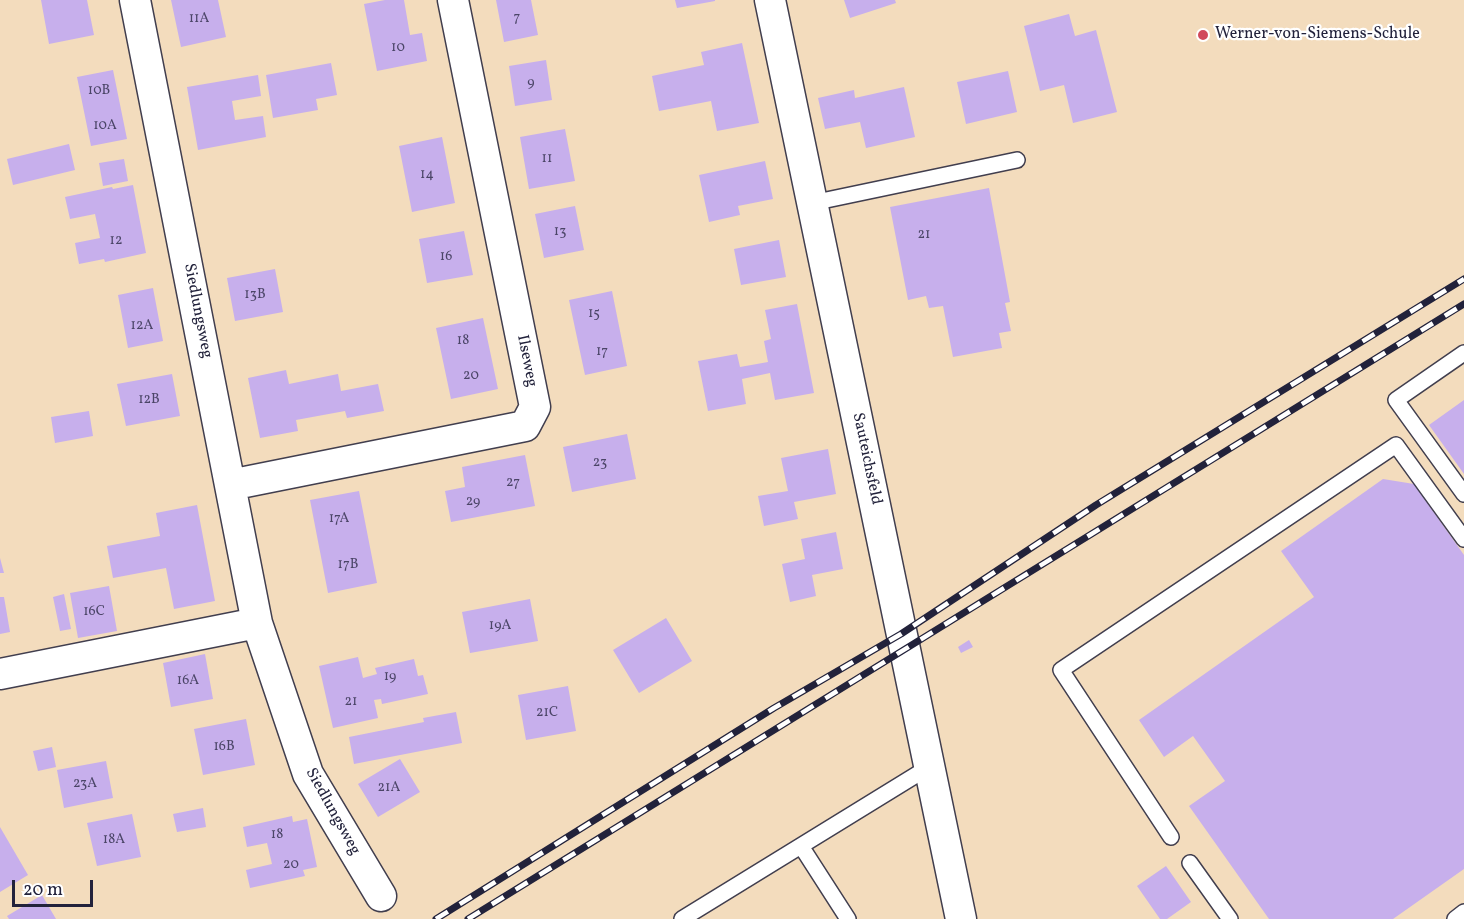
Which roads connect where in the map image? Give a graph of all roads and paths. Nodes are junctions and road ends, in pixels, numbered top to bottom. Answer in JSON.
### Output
{"nodes":[{"id":1,"x":135,"y":0,"type":"edge"},
{"id":2,"x":453,"y":0,"type":"edge"},
{"id":3,"x":770,"y":0,"type":"edge"},
{"id":4,"x":1017,"y":160,"type":"dead end"},
{"id":5,"x":812,"y":203,"type":"junction"},
{"id":6,"x":1464,"y":354,"type":"edge"},
{"id":7,"x":230,"y":485,"type":"junction"},
{"id":8,"x":1464,"y":494,"type":"edge"},
{"id":9,"x":1464,"y":539,"type":"edge"},
{"id":10,"x":257,"y":623,"type":"junction"},
{"id":11,"x":0,"y":674,"type":"edge"},
{"id":12,"x":930,"y":767,"type":"junction"},
{"id":13,"x":1171,"y":837,"type":"dead end"},
{"id":14,"x":801,"y":846,"type":"junction"},
{"id":15,"x":1190,"y":863,"type":"dead end"},
{"id":16,"x":381,"y":896,"type":"dead end"},
{"id":17,"x":1464,"y":912,"type":"edge"},
{"id":18,"x":682,"y":919,"type":"edge"},
{"id":19,"x":848,"y":919,"type":"edge"},
{"id":20,"x":961,"y":919,"type":"edge"},
{"id":21,"x":1230,"y":919,"type":"edge"},
{"id":22,"x":1455,"y":919,"type":"edge"}],
"edges":[{"from":1,"to":7,"type":"street","name":"Siedlungsweg"},
{"from":2,"to":7,"type":"street","name":"Ilseweg"},
{"from":3,"to":5,"type":"street","name":"Sauteichsfeld"},
{"from":4,"to":5,"type":"lane"},
{"from":5,"to":12,"type":"street","name":"Sauteichsfeld"},
{"from":6,"to":8,"type":"lane"},
{"from":7,"to":10,"type":"street","name":"Siedlungsweg"},
{"from":9,"to":13,"type":"lane"},
{"from":10,"to":11,"type":"street"},
{"from":10,"to":16,"type":"street","name":"Siedlungsweg"},
{"from":12,"to":14,"type":"lane"},
{"from":12,"to":20,"type":"street","name":"Sauteichsfeld"},
{"from":14,"to":18,"type":"lane"},
{"from":14,"to":19,"type":"lane"},
{"from":15,"to":21,"type":"lane"},
{"from":17,"to":22,"type":"lane"}]}
